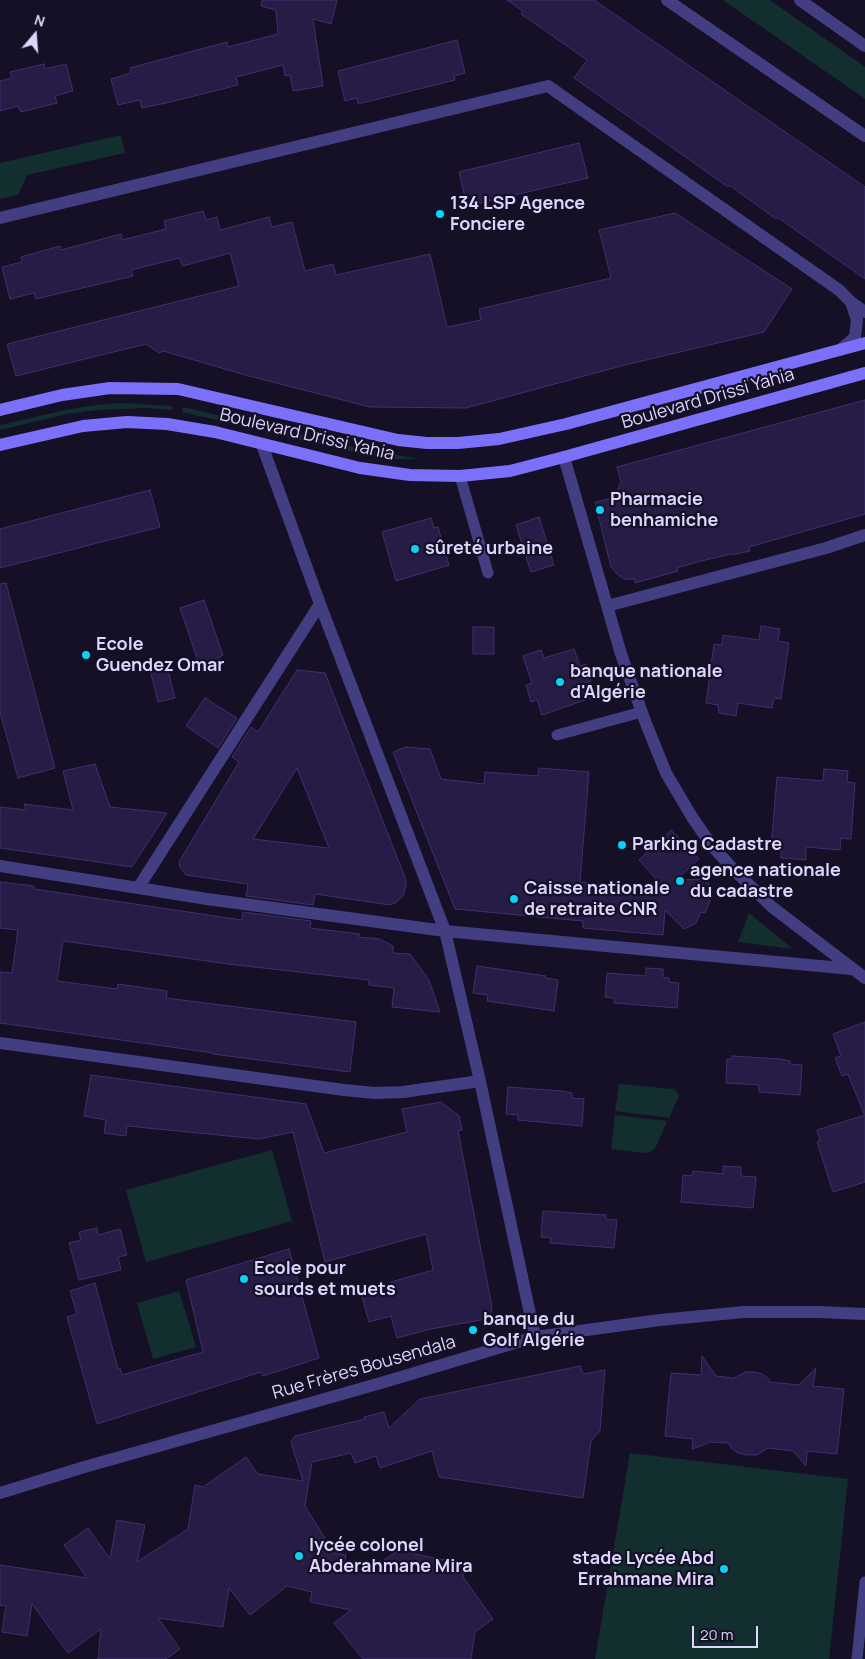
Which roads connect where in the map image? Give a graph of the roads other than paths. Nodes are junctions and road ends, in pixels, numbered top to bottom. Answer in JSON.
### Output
{"nodes":[{"id":1,"x":667,"y":0,"type":"edge"},
{"id":2,"x":800,"y":0,"type":"edge"},
{"id":3,"x":865,"y":46,"type":"edge"},
{"id":4,"x":865,"y":136,"type":"edge"},
{"id":5,"x":0,"y":218,"type":"edge"},
{"id":6,"x":851,"y":302,"type":"junction"},
{"id":7,"x":865,"y":312,"type":"edge"},
{"id":8,"x":865,"y":343,"type":"edge"},
{"id":9,"x":840,"y":350,"type":"junction"},
{"id":10,"x":865,"y":373,"type":"edge"},
{"id":11,"x":0,"y":410,"type":"edge"},
{"id":12,"x":0,"y":445,"type":"edge"},
{"id":13,"x":262,"y":445,"type":"junction"},
{"id":14,"x":564,"y":458,"type":"junction"},
{"id":15,"x":460,"y":476,"type":"junction"},
{"id":16,"x":865,"y":534,"type":"edge"},
{"id":17,"x":488,"y":573,"type":"dead end"},
{"id":18,"x":320,"y":604,"type":"junction"},
{"id":19,"x":607,"y":606,"type":"junction"},
{"id":20,"x":642,"y":712,"type":"junction"},
{"id":21,"x":557,"y":735,"type":"dead end"},
{"id":22,"x":0,"y":866,"type":"edge"},
{"id":23,"x":138,"y":888,"type":"junction"},
{"id":24,"x":445,"y":931,"type":"junction"},
{"id":25,"x":852,"y":969,"type":"junction"},
{"id":26,"x":865,"y":978,"type":"edge"},
{"id":27,"x":0,"y":1043,"type":"edge"},
{"id":28,"x":480,"y":1081,"type":"junction"},
{"id":29,"x":865,"y":1314,"type":"edge"},
{"id":30,"x":535,"y":1336,"type":"junction"},
{"id":31,"x":0,"y":1493,"type":"edge"},
{"id":32,"x":865,"y":1582,"type":"edge"},
{"id":33,"x":860,"y":1655,"type":"edge"}],
"edges":[{"from":1,"to":4,"type":"street"},
{"from":2,"to":3,"type":"street"},
{"from":5,"to":6,"type":"street"},
{"from":6,"to":7,"type":"street"},
{"from":6,"to":9,"type":"street"},
{"from":8,"to":9,"type":"main road","name":"Boulevard Drissi Yahia"},
{"from":9,"to":11,"type":"main road","name":"Boulevard Drissi Yahia"},
{"from":10,"to":14,"type":"main road","name":"Boulevard Drissi Yahia"},
{"from":12,"to":13,"type":"main road","name":"Boulevard Drissi Yahia"},
{"from":13,"to":15,"type":"main road","name":"Boulevard Drissi Yahia"},
{"from":13,"to":18,"type":"street"},
{"from":14,"to":15,"type":"main road","name":"Boulevard Drissi Yahia"},
{"from":14,"to":19,"type":"street"},
{"from":15,"to":17,"type":"lane"},
{"from":16,"to":19,"type":"street"},
{"from":18,"to":23,"type":"street"},
{"from":18,"to":24,"type":"street"},
{"from":19,"to":20,"type":"street"},
{"from":20,"to":21,"type":"lane"},
{"from":20,"to":25,"type":"street"},
{"from":22,"to":23,"type":"street"},
{"from":23,"to":24,"type":"street"},
{"from":24,"to":25,"type":"street"},
{"from":24,"to":28,"type":"street"},
{"from":25,"to":26,"type":"street"},
{"from":27,"to":28,"type":"street"},
{"from":28,"to":30,"type":"street"},
{"from":29,"to":30,"type":"street","name":"Rue Frères Bousendala"},
{"from":30,"to":31,"type":"street","name":"Rue Frères Bousendala"},
{"from":32,"to":33,"type":"lane"}]}
